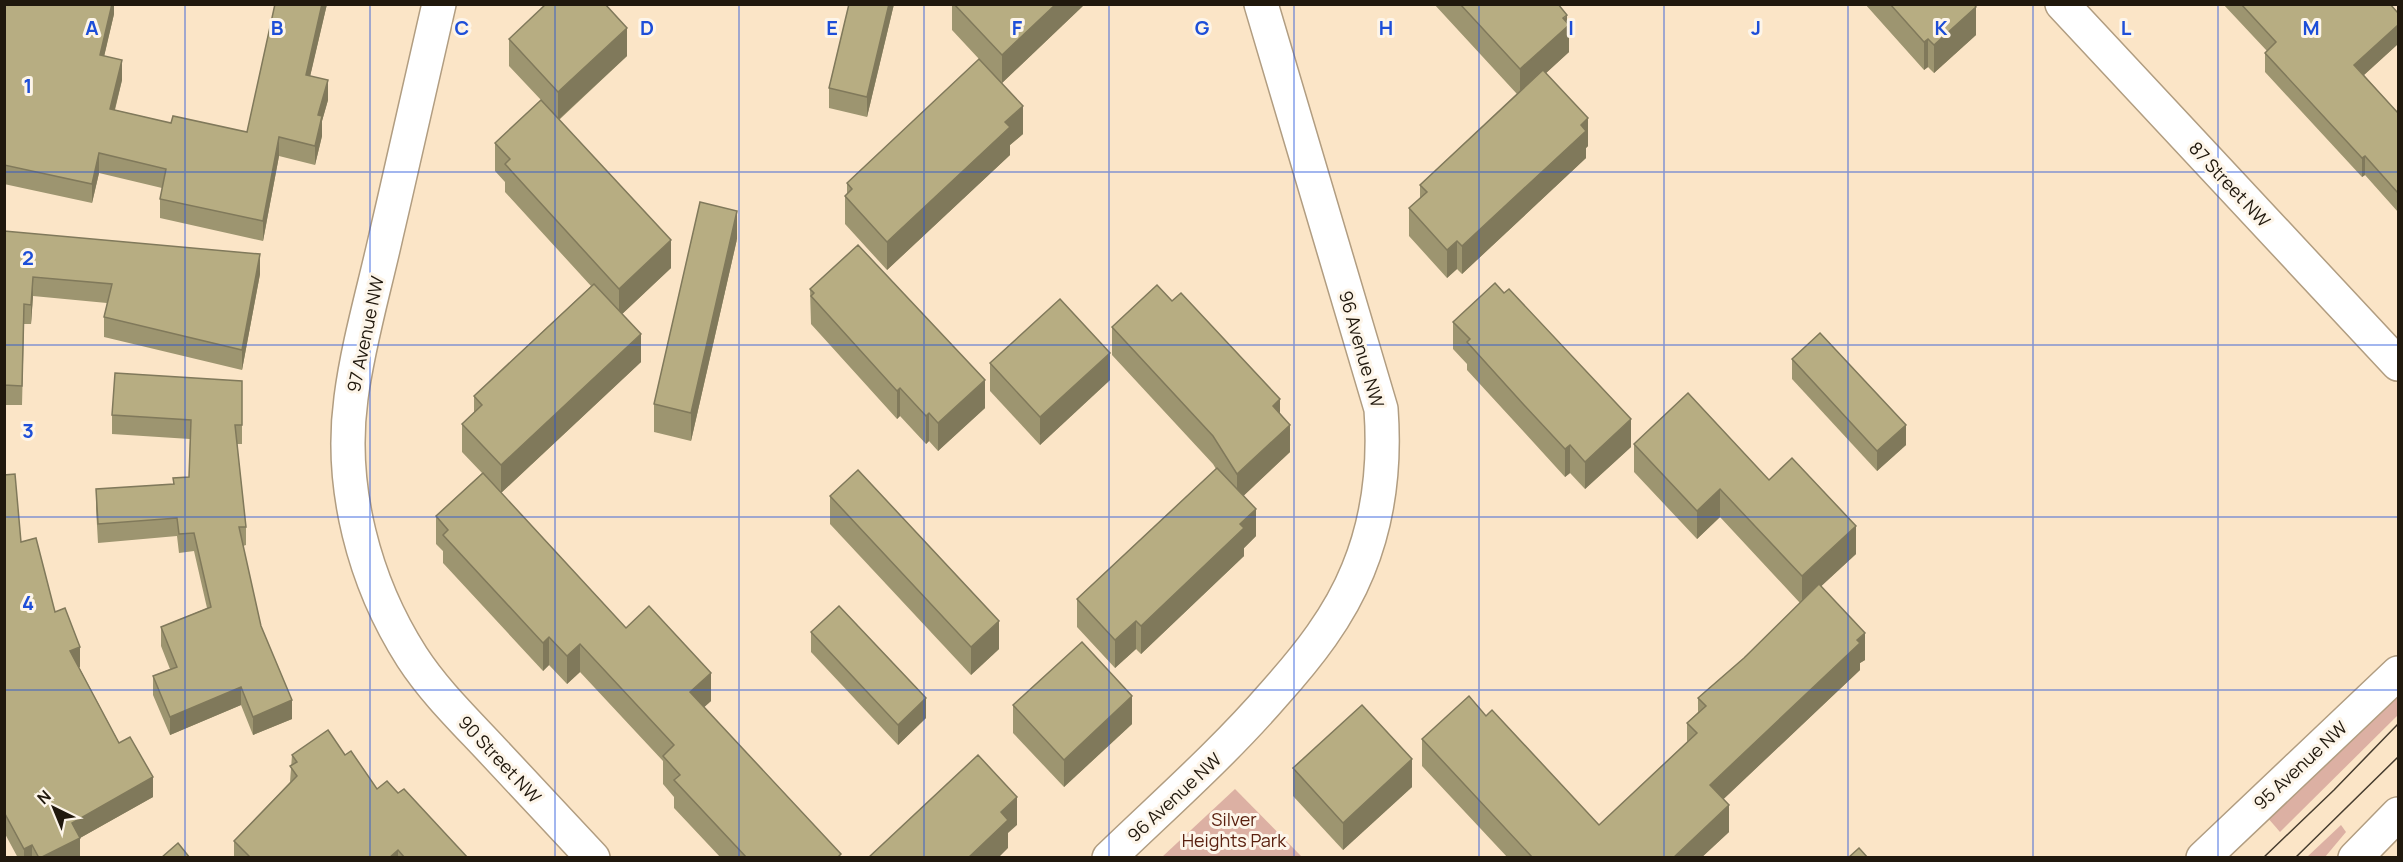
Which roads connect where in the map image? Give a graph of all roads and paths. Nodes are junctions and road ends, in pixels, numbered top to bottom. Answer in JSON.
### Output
{"nodes":[{"id":1,"x":439,"y":4,"type":"edge"},
{"id":2,"x":1261,"y":4,"type":"edge"},
{"id":3,"x":2062,"y":4,"type":"edge"},
{"id":4,"x":2398,"y":364,"type":"edge"},
{"id":5,"x":412,"y":657,"type":"joint"},
{"id":6,"x":2398,"y":674,"type":"edge"},
{"id":7,"x":2398,"y":814,"type":"edge"},
{"id":8,"x":593,"y":858,"type":"edge"},
{"id":9,"x":1109,"y":858,"type":"edge"},
{"id":10,"x":2203,"y":858,"type":"edge"},
{"id":11,"x":2355,"y":858,"type":"edge"}],
"edges":[{"from":1,"to":5,"type":"street","name":"97 Avenue NW"},
{"from":2,"to":9,"type":"street","name":"96 Avenue NW"},
{"from":3,"to":4,"type":"street","name":"87 Street NW"},
{"from":5,"to":8,"type":"street","name":"90 Street NW"},
{"from":6,"to":10,"type":"street","name":"95 Avenue NW"},
{"from":7,"to":11,"type":"street"}]}
